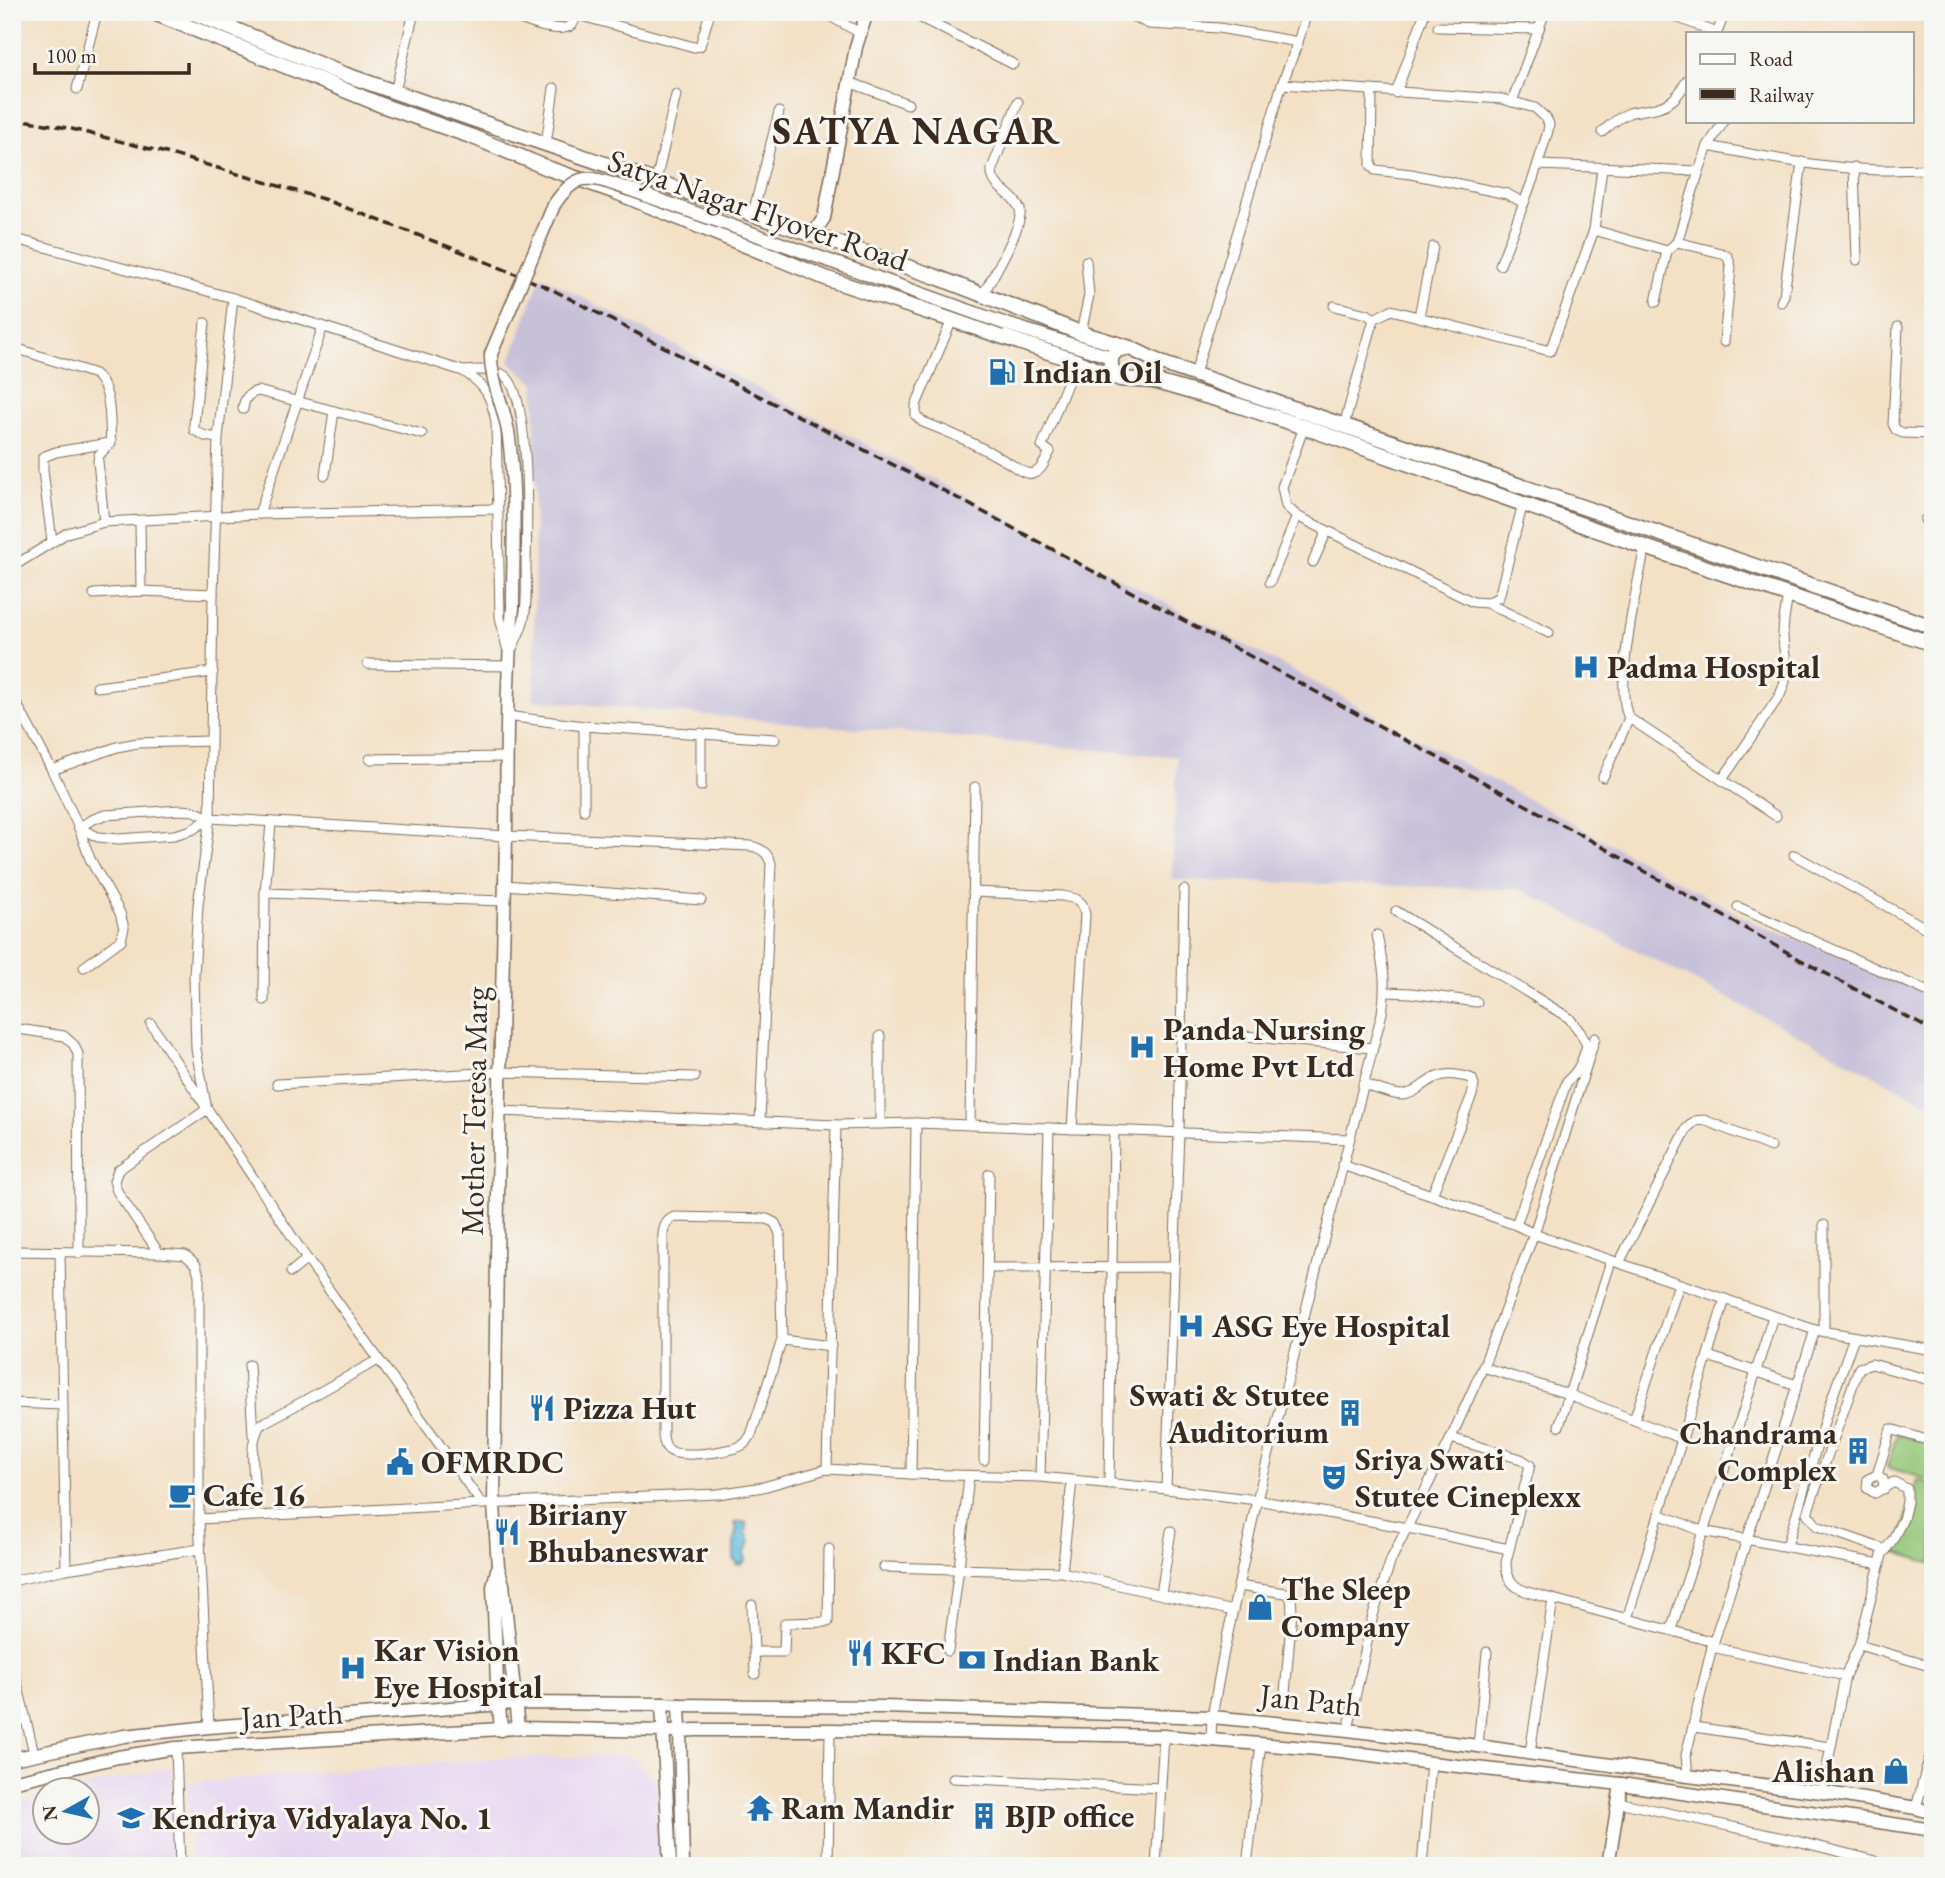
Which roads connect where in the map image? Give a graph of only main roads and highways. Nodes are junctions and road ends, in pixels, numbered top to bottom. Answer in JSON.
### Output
{"nodes":[{"id":1,"x":152,"y":12,"type":"edge"},
{"id":2,"x":192,"y":12,"type":"edge"},
{"id":3,"x":867,"y":12,"type":"edge"},
{"id":4,"x":478,"y":121,"type":"junction"},
{"id":5,"x":472,"y":137,"type":"junction"},
{"id":6,"x":694,"y":194,"type":"junction"},
{"id":7,"x":685,"y":221,"type":"junction"},
{"id":8,"x":813,"y":234,"type":"junction"},
{"id":9,"x":1132,"y":350,"type":"junction"},
{"id":10,"x":1111,"y":357,"type":"junction"},
{"id":11,"x":1120,"y":378,"type":"junction"},
{"id":12,"x":513,"y":607,"type":"joint"},
{"id":13,"x":1933,"y":627,"type":"edge"},
{"id":14,"x":1933,"y":644,"type":"edge"},
{"id":15,"x":498,"y":1567,"type":"junction"},
{"id":16,"x":515,"y":1703,"type":"junction"},
{"id":17,"x":662,"y":1704,"type":"junction"},
{"id":18,"x":499,"y":1705,"type":"junction"},
{"id":19,"x":679,"y":1705,"type":"junction"},
{"id":20,"x":518,"y":1728,"type":"junction"},
{"id":21,"x":501,"y":1730,"type":"junction"},
{"id":22,"x":663,"y":1731,"type":"junction"},
{"id":23,"x":680,"y":1731,"type":"junction"},
{"id":24,"x":12,"y":1759,"type":"edge"},
{"id":25,"x":12,"y":1782,"type":"edge"},
{"id":26,"x":1621,"y":1784,"type":"junction"},
{"id":27,"x":1933,"y":1812,"type":"edge"},
{"id":28,"x":1933,"y":1829,"type":"edge"},
{"id":29,"x":670,"y":1866,"type":"edge"},
{"id":30,"x":683,"y":1866,"type":"edge"},
{"id":31,"x":1608,"y":1866,"type":"edge"}],
"edges":[{"from":1,"to":5,"type":"main road"},
{"from":2,"to":4,"type":"main road"},
{"from":3,"to":8,"type":"main road"},
{"from":4,"to":5,"type":"main road"},
{"from":4,"to":6,"type":"main road"},
{"from":5,"to":7,"type":"main road"},
{"from":6,"to":7,"type":"main road"},
{"from":6,"to":8,"type":"main road"},
{"from":7,"to":11,"type":"main road"},
{"from":8,"to":9,"type":"main road"},
{"from":9,"to":10,"type":"main road"},
{"from":9,"to":11,"type":"main road"},
{"from":9,"to":13,"type":"main road"},
{"from":10,"to":11,"type":"main road"},
{"from":10,"to":12,"type":"main road","name":"Satya Nagar Flyover Road","bridge":true},
{"from":11,"to":14,"type":"main road"},
{"from":12,"to":15,"type":"main road","name":"Mother Teresa Marg"},
{"from":15,"to":16,"type":"main road","name":"Mother Teresa Marg"},
{"from":15,"to":18,"type":"main road","name":"Mother Teresa Marg"},
{"from":16,"to":17,"type":"main road","name":"Jan Path"},
{"from":16,"to":18,"type":"main road","name":"Jan Path"},
{"from":16,"to":20,"type":"main road","name":"Mother Teresa Marg"},
{"from":17,"to":19,"type":"main road","name":"Jan Path"},
{"from":17,"to":22,"type":"main road"},
{"from":18,"to":21,"type":"main road","name":"Mother Teresa Marg"},
{"from":18,"to":24,"type":"main road","name":"Jan Path"},
{"from":19,"to":23,"type":"main road"},
{"from":19,"to":27,"type":"main road","name":"Jan Path"},
{"from":20,"to":21,"type":"main road","name":"Jan Path"},
{"from":20,"to":22,"type":"main road","name":"Jan Path"},
{"from":21,"to":25,"type":"main road","name":"Jan Path"},
{"from":22,"to":23,"type":"main road","name":"Jan Path"},
{"from":22,"to":29,"type":"main road"},
{"from":23,"to":26,"type":"main road","name":"Jan Path"},
{"from":23,"to":30,"type":"main road"},
{"from":26,"to":28,"type":"main road","name":"Jan Path"},
{"from":26,"to":31,"type":"main road"}]}
